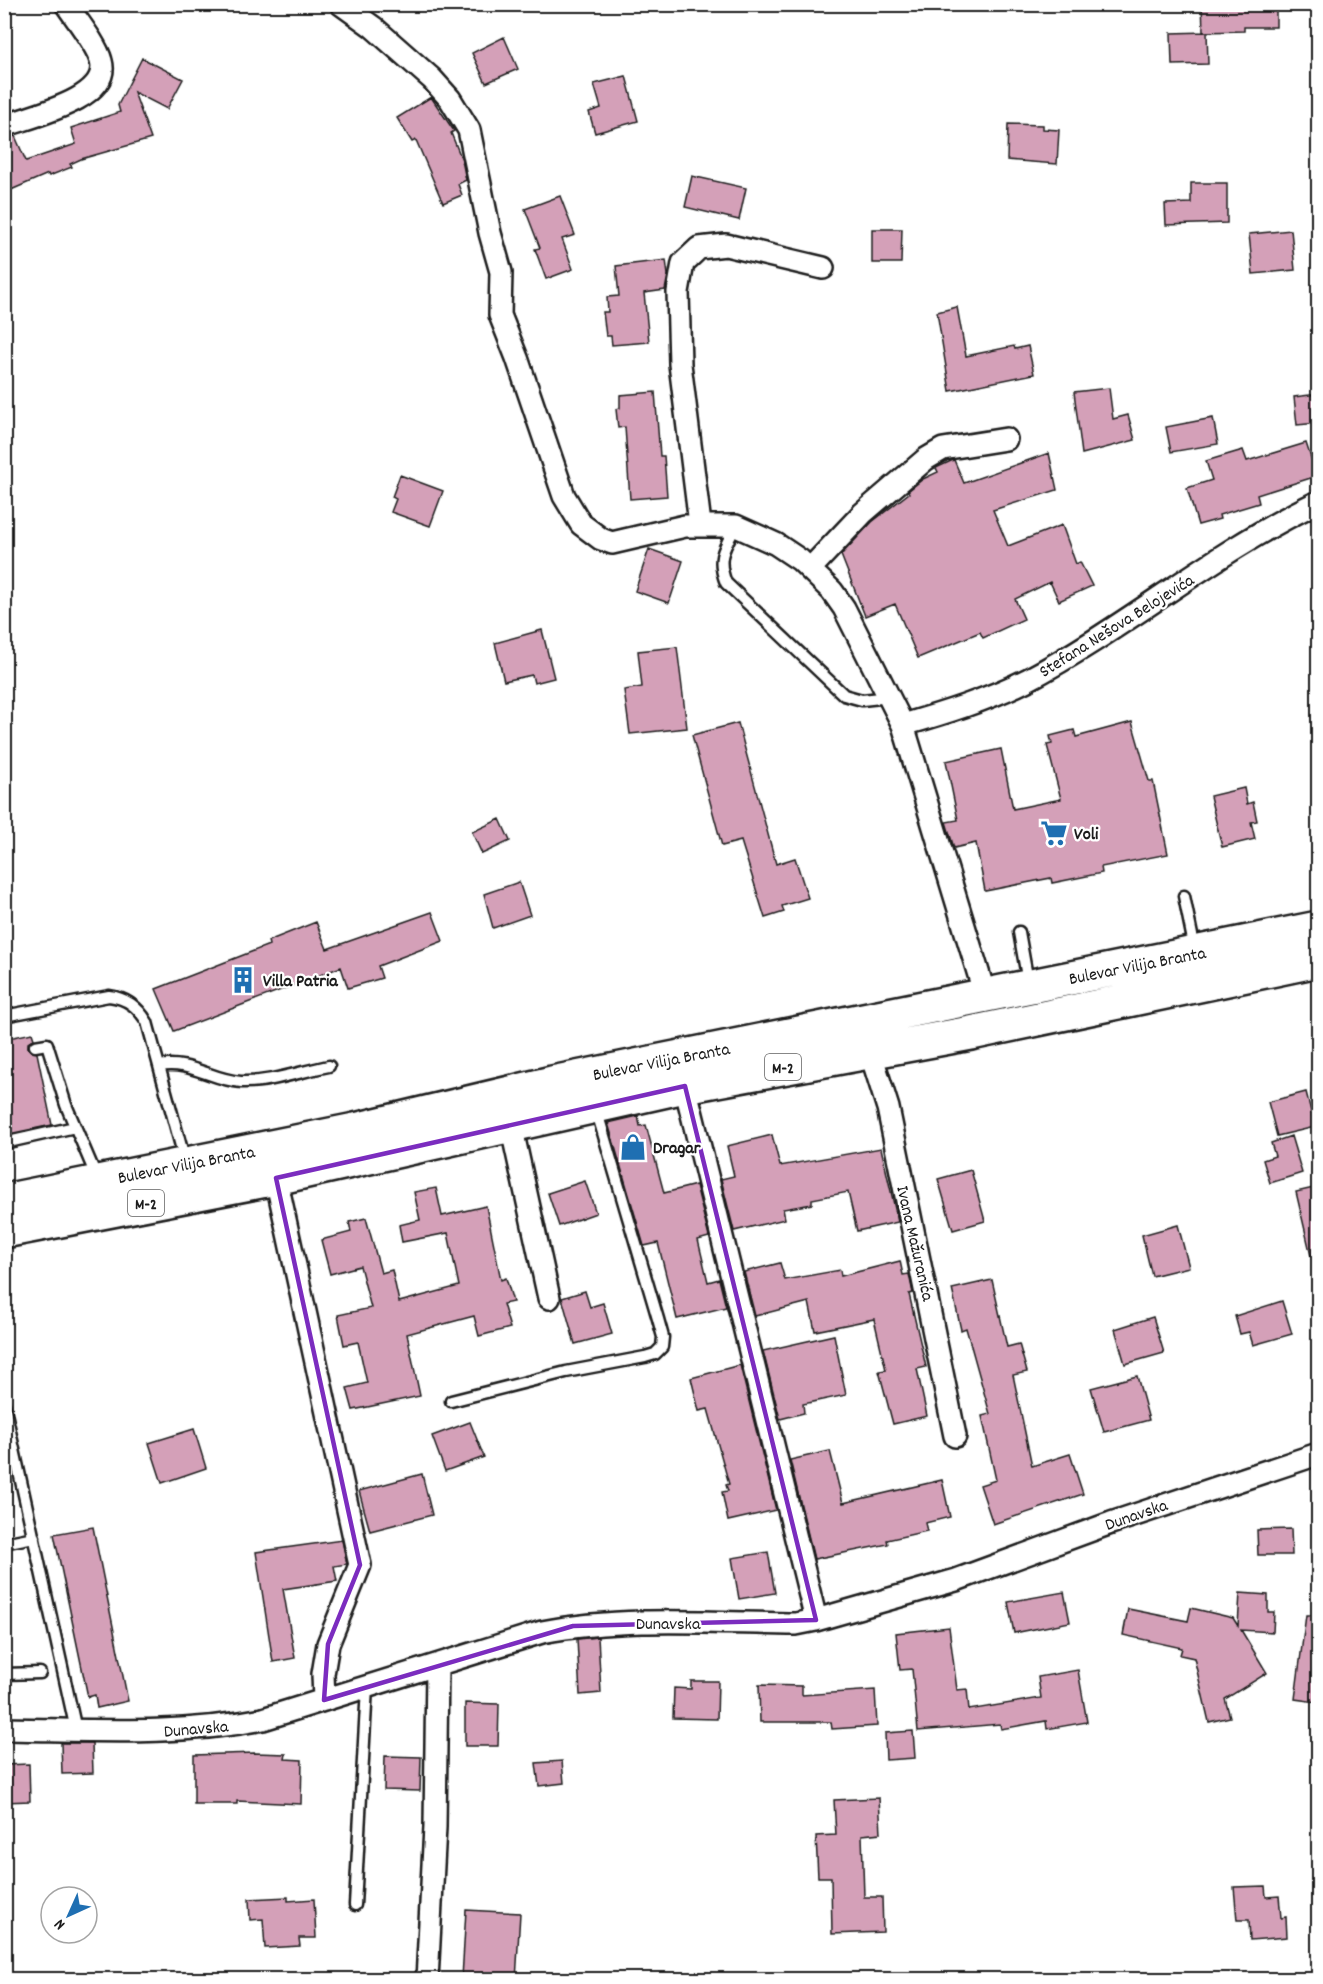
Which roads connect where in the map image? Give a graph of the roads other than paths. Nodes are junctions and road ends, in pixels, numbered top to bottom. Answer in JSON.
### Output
{"nodes":[{"id":1,"x":66,"y":4,"type":"edge"},
{"id":2,"x":341,"y":4,"type":"edge"},
{"id":3,"x":4,"y":126,"type":"edge"},
{"id":4,"x":824,"y":268,"type":"dead end"},
{"id":5,"x":1006,"y":439,"type":"dead end"},
{"id":6,"x":1318,"y":502,"type":"edge"},
{"id":7,"x":700,"y":524,"type":"junction"},
{"id":8,"x":736,"y":526,"type":"junction"},
{"id":9,"x":810,"y":569,"type":"junction"},
{"id":10,"x":891,"y":697,"type":"junction"},
{"id":11,"x":903,"y":725,"type":"junction"},
{"id":12,"x":1184,"y":896,"type":"dead end"},
{"id":13,"x":1318,"y":928,"type":"edge"},
{"id":14,"x":1018,"y":932,"type":"dead end"},
{"id":15,"x":1196,"y":953,"type":"junction"},
{"id":16,"x":1318,"y":960,"type":"edge"},
{"id":17,"x":1029,"y":987,"type":"junction"},
{"id":18,"x":986,"y":996,"type":"junction"},
{"id":19,"x":4,"y":1016,"type":"edge"},
{"id":20,"x":35,"y":1047,"type":"dead end"},
{"id":21,"x":870,"y":1051,"type":"junction"},
{"id":22,"x":159,"y":1066,"type":"junction"},
{"id":23,"x":329,"y":1066,"type":"dead end"},
{"id":24,"x":685,"y":1086,"type":"junction"},
{"id":25,"x":595,"y":1106,"type":"junction"},
{"id":26,"x":511,"y":1125,"type":"junction"},
{"id":27,"x":75,"y":1127,"type":"junction"},
{"id":28,"x":4,"y":1143,"type":"edge"},
{"id":29,"x":186,"y":1164,"type":"junction"},
{"id":30,"x":276,"y":1178,"type":"junction"},
{"id":31,"x":99,"y":1181,"type":"junction"},
{"id":32,"x":4,"y":1201,"type":"edge"},
{"id":33,"x":4,"y":1231,"type":"edge"},
{"id":34,"x":549,"y":1298,"type":"dead end"},
{"id":35,"x":452,"y":1401,"type":"dead end"},
{"id":36,"x":4,"y":1404,"type":"edge"},
{"id":37,"x":955,"y":1436,"type":"dead end"},
{"id":38,"x":1318,"y":1454,"type":"edge"},
{"id":39,"x":34,"y":1537,"type":"junction"},
{"id":40,"x":4,"y":1543,"type":"edge"},
{"id":41,"x":816,"y":1620,"type":"junction"},
{"id":42,"x":437,"y":1666,"type":"junction"},
{"id":43,"x":40,"y":1673,"type":"dead end"},
{"id":44,"x":4,"y":1674,"type":"edge"},
{"id":45,"x":367,"y":1686,"type":"junction"},
{"id":46,"x":324,"y":1700,"type":"junction"},
{"id":47,"x":4,"y":1729,"type":"edge"},
{"id":48,"x":76,"y":1730,"type":"junction"},
{"id":49,"x":355,"y":1905,"type":"dead end"},
{"id":50,"x":427,"y":1980,"type":"edge"}],
"edges":[{"from":1,"to":3,"type":"street"},
{"from":2,"to":7,"type":"street"},
{"from":4,"to":7,"type":"street"},
{"from":5,"to":9,"type":"street"},
{"from":6,"to":11,"type":"street","name":"Stefana Nešova Belojevića"},
{"from":7,"to":8,"type":"street"},
{"from":8,"to":9,"type":"street"},
{"from":8,"to":10,"type":"lane"},
{"from":9,"to":10,"type":"street"},
{"from":10,"to":11,"type":"street"},
{"from":11,"to":18,"type":"street"},
{"from":12,"to":15,"type":"lane"},
{"from":13,"to":15,"type":"main road","name":"Bulevar Vilija Branta","number":"M-2"},
{"from":14,"to":17,"type":"lane"},
{"from":15,"to":17,"type":"main road","name":"Bulevar Vilija Branta","number":"M-2"},
{"from":16,"to":21,"type":"main road","name":"Bulevar Vilija Branta","number":"M-2"},
{"from":17,"to":18,"type":"main road","name":"Bulevar Vilija Branta","number":"M-2"},
{"from":18,"to":29,"type":"main road","name":"Bulevar Vilija Branta","number":"M-2"},
{"from":19,"to":22,"type":"lane"},
{"from":20,"to":27,"type":"lane"},
{"from":21,"to":24,"type":"main road","name":"Bulevar Vilija Branta","number":"M-2"},
{"from":21,"to":37,"type":"street","name":"Ivana Mažuranića"},
{"from":22,"to":23,"type":"lane"},
{"from":22,"to":29,"type":"lane"},
{"from":24,"to":25,"type":"main road","name":"Bulevar Vilija Branta","number":"M-2"},
{"from":24,"to":41,"type":"street"},
{"from":25,"to":26,"type":"main road","name":"Bulevar Vilija Branta","number":"M-2"},
{"from":25,"to":35,"type":"lane"},
{"from":26,"to":30,"type":"main road","name":"Bulevar Vilija Branta","number":"M-2"},
{"from":26,"to":34,"type":"street"},
{"from":27,"to":28,"type":"lane"},
{"from":27,"to":31,"type":"lane"},
{"from":29,"to":31,"type":"main road","name":"Bulevar Vilija Branta","number":"M-2"},
{"from":30,"to":33,"type":"main road","name":"Bulevar Vilija Branta","number":"M-2"},
{"from":30,"to":46,"type":"street"},
{"from":31,"to":32,"type":"main road","name":"Bulevar Vilija Branta","number":"M-2"},
{"from":36,"to":39,"type":"lane"},
{"from":38,"to":41,"type":"street","name":"Dunavska"},
{"from":39,"to":40,"type":"lane"},
{"from":39,"to":48,"type":"lane"},
{"from":41,"to":42,"type":"street","name":"Dunavska"},
{"from":42,"to":45,"type":"street","name":"Dunavska"},
{"from":42,"to":50,"type":"street"},
{"from":43,"to":44,"type":"lane"},
{"from":45,"to":46,"type":"street","name":"Dunavska"},
{"from":45,"to":49,"type":"lane"},
{"from":46,"to":48,"type":"street","name":"Dunavska"},
{"from":47,"to":48,"type":"street","name":"Dunavska"}]}
